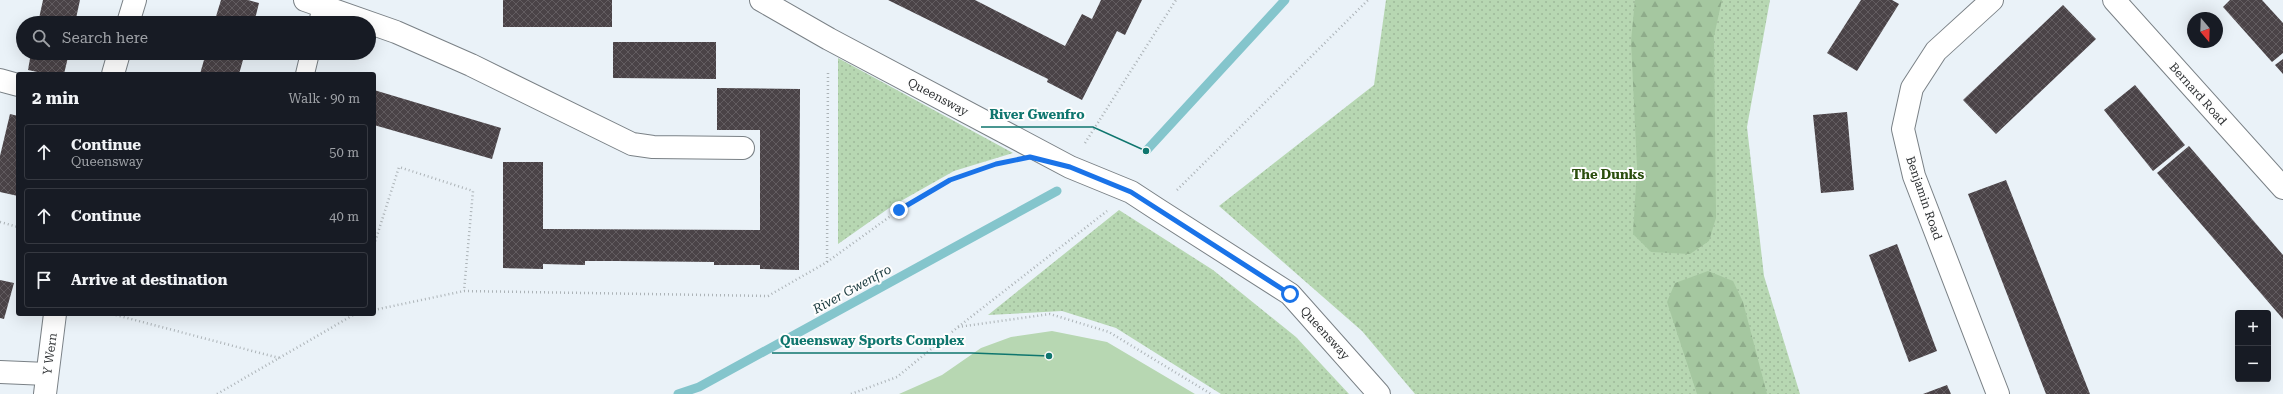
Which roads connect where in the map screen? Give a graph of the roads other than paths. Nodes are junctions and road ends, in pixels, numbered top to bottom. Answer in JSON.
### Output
{"nodes":[{"id":1,"x":135,"y":0,"type":"edge"},
{"id":2,"x":761,"y":0,"type":"edge"},
{"id":3,"x":1992,"y":0,"type":"edge"},
{"id":4,"x":2114,"y":0,"type":"edge"},
{"id":5,"x":315,"y":10,"type":"edge"},
{"id":6,"x":130,"y":16,"type":"edge"},
{"id":7,"x":337,"y":16,"type":"edge"},
{"id":8,"x":376,"y":27,"type":"edge"},
{"id":9,"x":117,"y":60,"type":"edge"},
{"id":10,"x":308,"y":60,"type":"edge"},
{"id":11,"x":114,"y":72,"type":"edge"},
{"id":12,"x":305,"y":72,"type":"edge"},
{"id":13,"x":0,"y":80,"type":"edge"},
{"id":14,"x":16,"y":84,"type":"edge"},
{"id":15,"x":744,"y":148,"type":"dead end"},
{"id":16,"x":2283,"y":188,"type":"edge"},
{"id":17,"x":55,"y":316,"type":"edge"},
{"id":18,"x":0,"y":372,"type":"edge"},
{"id":19,"x":46,"y":384,"type":"edge"},
{"id":20,"x":1379,"y":394,"type":"edge"},
{"id":21,"x":1998,"y":394,"type":"edge"}],
"edges":[{"from":1,"to":6,"type":"street"},
{"from":2,"to":20,"type":"street","name":"Queensway"},
{"from":3,"to":21,"type":"street","name":"Benjamin Road"},
{"from":4,"to":16,"type":"street","name":"Bernard Road"},
{"from":5,"to":7,"type":"street"},
{"from":8,"to":15,"type":"street"},
{"from":9,"to":11,"type":"street"},
{"from":10,"to":12,"type":"lane"},
{"from":13,"to":14,"type":"street"},
{"from":17,"to":19,"type":"street","name":"Y Wern"},
{"from":18,"to":19,"type":"street"}]}
